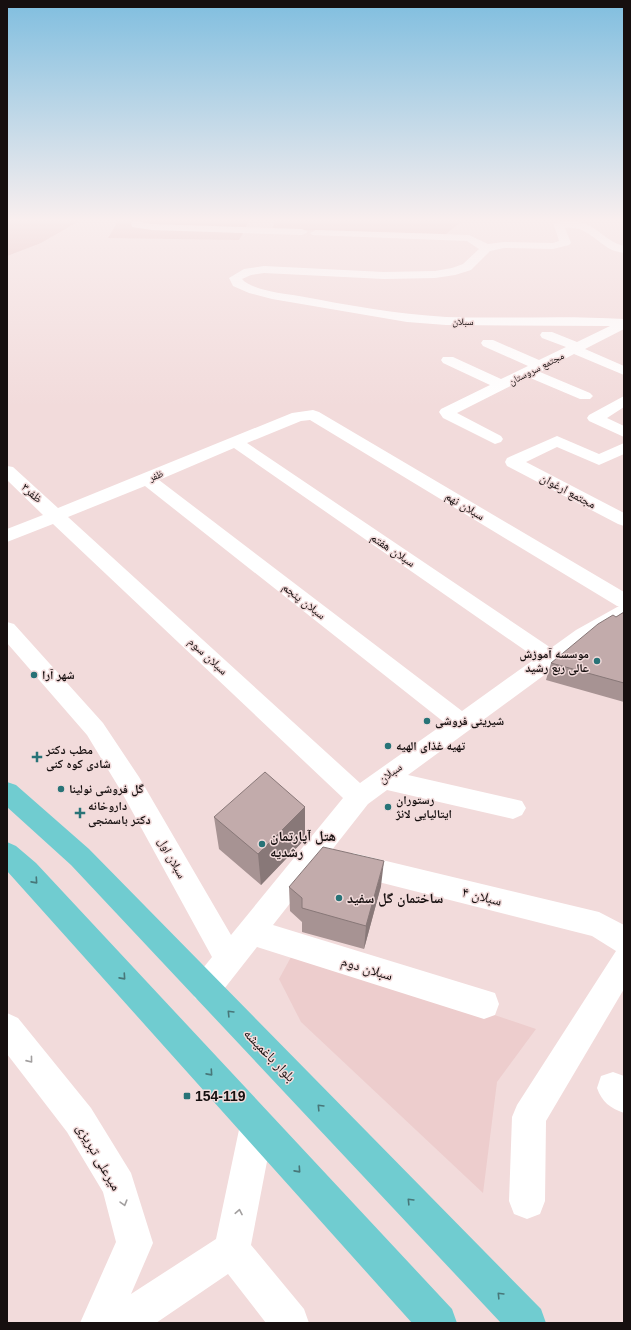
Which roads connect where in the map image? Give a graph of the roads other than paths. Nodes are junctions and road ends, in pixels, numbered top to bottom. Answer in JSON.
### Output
{"nodes":[{"id":1,"x":236,"y":283,"type":"edge"},
{"id":2,"x":624,"y":324,"type":"edge"},
{"id":3,"x":547,"y":335,"type":"dead end"},
{"id":4,"x":488,"y":343,"type":"dead end"},
{"id":5,"x":575,"y":348,"type":"junction"},
{"id":6,"x":448,"y":360,"type":"dead end"},
{"id":7,"x":534,"y":369,"type":"junction"},
{"id":8,"x":624,"y":371,"type":"edge"},
{"id":9,"x":502,"y":385,"type":"junction"},
{"id":10,"x":585,"y":396,"type":"dead end"},
{"id":11,"x":624,"y":401,"type":"edge"},
{"id":12,"x":305,"y":415,"type":"joint"},
{"id":13,"x":624,"y":432,"type":"edge"},
{"id":14,"x":495,"y":439,"type":"dead end"},
{"id":15,"x":235,"y":442,"type":"junction"},
{"id":16,"x":624,"y":448,"type":"edge"},
{"id":17,"x":7,"y":471,"type":"edge"},
{"id":18,"x":147,"y":479,"type":"junction"},
{"id":19,"x":57,"y":516,"type":"junction"},
{"id":20,"x":624,"y":520,"type":"edge"},
{"id":21,"x":7,"y":536,"type":"edge"},
{"id":22,"x":624,"y":602,"type":"edge"},
{"id":23,"x":624,"y":612,"type":"edge"},
{"id":24,"x":7,"y":629,"type":"edge"},
{"id":25,"x":551,"y":658,"type":"junction"},
{"id":26,"x":462,"y":723,"type":"junction"},
{"id":27,"x":382,"y":779,"type":"junction"},
{"id":28,"x":7,"y":792,"type":"edge"},
{"id":29,"x":359,"y":797,"type":"junction"},
{"id":30,"x":513,"y":808,"type":"dead end"},
{"id":31,"x":7,"y":854,"type":"edge"},
{"id":32,"x":313,"y":855,"type":"junction"},
{"id":33,"x":250,"y":932,"type":"junction"},
{"id":34,"x":624,"y":941,"type":"edge"},
{"id":35,"x":229,"y":959,"type":"junction"},
{"id":36,"x":624,"y":962,"type":"edge"},
{"id":37,"x":206,"y":988,"type":"junction"},
{"id":38,"x":484,"y":1004,"type":"dead end"},
{"id":39,"x":7,"y":1029,"type":"edge"},
{"id":40,"x":257,"y":1125,"type":"junction"},
{"id":41,"x":527,"y":1201,"type":"dead end"},
{"id":42,"x":232,"y":1250,"type":"junction"},
{"id":43,"x":99,"y":1323,"type":"edge"},
{"id":44,"x":122,"y":1323,"type":"edge"},
{"id":45,"x":290,"y":1323,"type":"edge"},
{"id":46,"x":438,"y":1323,"type":"edge"},
{"id":47,"x":527,"y":1323,"type":"edge"}],
"edges":[{"from":1,"to":2,"type":"street","name":"سبلان"},
{"from":2,"to":5,"type":"street","name":"مجتمع سروستان"},
{"from":3,"to":5,"type":"street"},
{"from":4,"to":7,"type":"street"},
{"from":5,"to":7,"type":"street","name":"مجتمع سروستان"},
{"from":5,"to":8,"type":"street"},
{"from":6,"to":9,"type":"street"},
{"from":7,"to":9,"type":"street","name":"مجتمع سروستان"},
{"from":7,"to":10,"type":"street"},
{"from":9,"to":14,"type":"street","name":"مجتمع سروستان"},
{"from":11,"to":13,"type":"street"},
{"from":12,"to":15,"type":"street","name":"ظفر"},
{"from":12,"to":22,"type":"street","name":"سبلان نهم"},
{"from":15,"to":18,"type":"street","name":"ظفر"},
{"from":15,"to":25,"type":"street","name":"سبلان هفتم"},
{"from":16,"to":20,"type":"street","name":"مجتمع ارغوان"},
{"from":17,"to":19,"type":"street","name":"ظفر۳"},
{"from":18,"to":19,"type":"street","name":"ظفر"},
{"from":18,"to":26,"type":"street","name":"سبلان پنجم"},
{"from":19,"to":21,"type":"street","name":"ظفر"},
{"from":19,"to":29,"type":"street","name":"سبلان سوم"},
{"from":23,"to":25,"type":"street","name":"سبلان"},
{"from":24,"to":35,"type":"street","name":"سبلان اول"},
{"from":25,"to":26,"type":"street","name":"سبلان"},
{"from":26,"to":27,"type":"street","name":"سبلان"},
{"from":27,"to":29,"type":"street","name":"سبلان"},
{"from":27,"to":30,"type":"street"},
{"from":28,"to":37,"type":"main road","name":"بلوار باغمیشه"},
{"from":29,"to":32,"type":"street","name":"سبلان"},
{"from":31,"to":40,"type":"main road","one_way":true},
{"from":32,"to":33,"type":"street","name":"سبلان"},
{"from":32,"to":34,"type":"street","name":"سبلان ۴"},
{"from":33,"to":35,"type":"street","name":"سبلان"},
{"from":33,"to":38,"type":"street","name":"سبلان دوم"},
{"from":35,"to":37,"type":"street","name":"سبلان"},
{"from":36,"to":41,"type":"street"},
{"from":47,"to":37,"type":"main road","name":"بلوار باغمیشه","one_way":true},
{"from":39,"to":43,"type":"street","name":"میرعلی تبریزی","one_way":true},
{"from":42,"to":40,"type":"street","one_way":true},
{"from":40,"to":46,"type":"main road","one_way":true},
{"from":42,"to":44,"type":"street"},
{"from":42,"to":45,"type":"street"}]}
